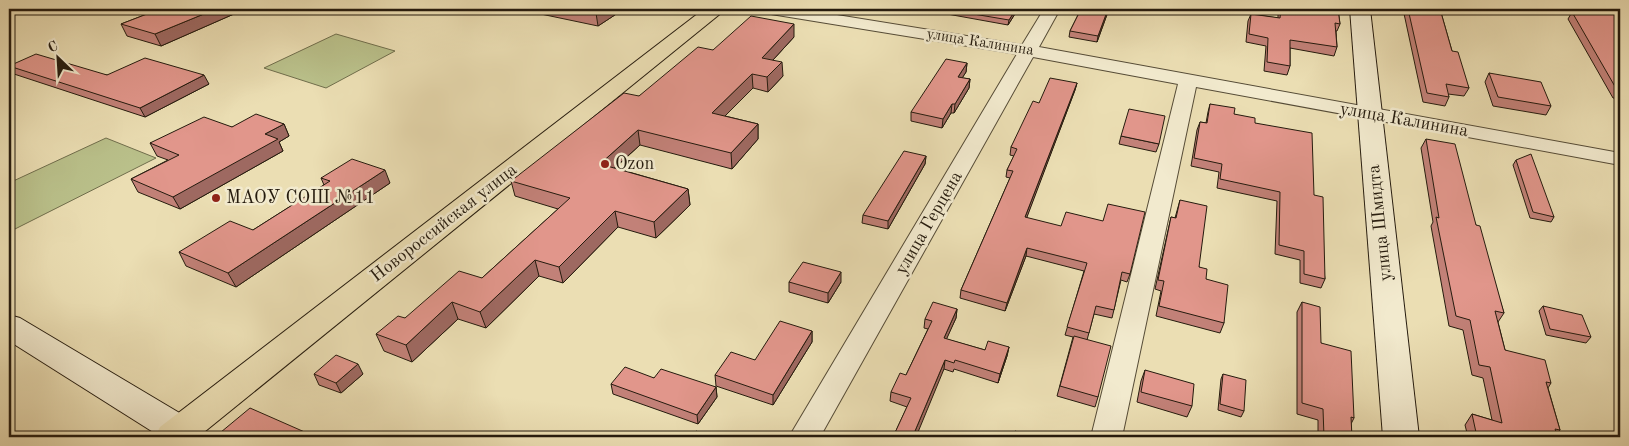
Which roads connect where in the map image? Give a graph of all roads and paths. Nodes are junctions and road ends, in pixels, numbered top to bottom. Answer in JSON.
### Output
{"nodes":[{"id":1,"x":716,"y":9,"type":"edge"},
{"id":2,"x":771,"y":9,"type":"edge"},
{"id":3,"x":1052,"y":9,"type":"edge"},
{"id":4,"x":1360,"y":9,"type":"edge"},
{"id":5,"x":1029,"y":51,"type":"junction"},
{"id":6,"x":1188,"y":81,"type":"junction"},
{"id":7,"x":1369,"y":114,"type":"junction"},
{"id":8,"x":1620,"y":159,"type":"edge"},
{"id":9,"x":9,"y":326,"type":"edge"},
{"id":10,"x":177,"y":434,"type":"edge"},
{"id":11,"x":804,"y":437,"type":"edge"},
{"id":12,"x":1106,"y":437,"type":"edge"},
{"id":13,"x":1401,"y":437,"type":"edge"}],
"edges":[{"from":1,"to":10,"type":"main road","name":"Новороссийская улица"},
{"from":2,"to":5,"type":"street","name":"улица Калинина"},
{"from":3,"to":5,"type":"street","name":"улица Герцена"},
{"from":4,"to":7,"type":"street","name":"улица Шмидта"},
{"from":5,"to":6,"type":"street","name":"улица Калинина"},
{"from":5,"to":11,"type":"street","name":"улица Герцена"},
{"from":6,"to":7,"type":"street","name":"улица Калинина"},
{"from":6,"to":12,"type":"street"},
{"from":7,"to":8,"type":"street","name":"улица Калинина"},
{"from":7,"to":13,"type":"street","name":"улица Шмидта"},
{"from":9,"to":10,"type":"street"}]}
